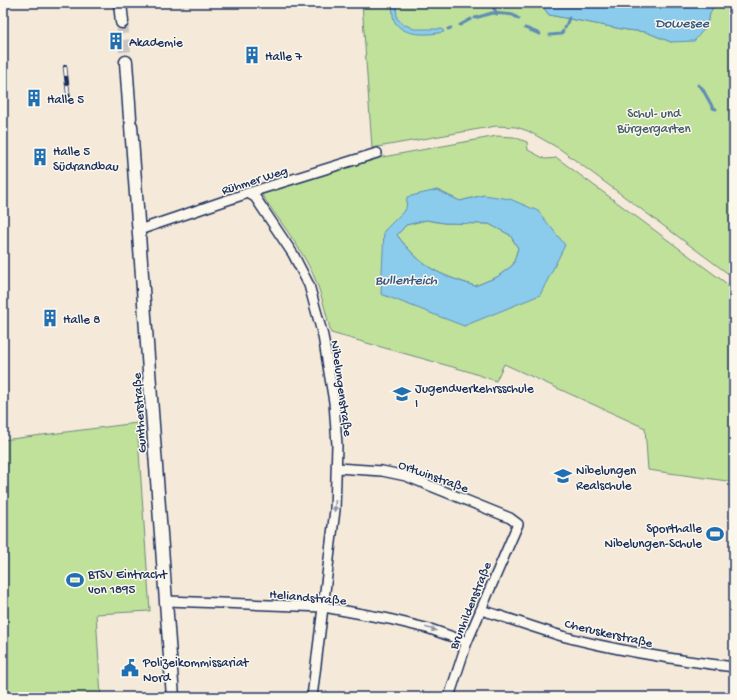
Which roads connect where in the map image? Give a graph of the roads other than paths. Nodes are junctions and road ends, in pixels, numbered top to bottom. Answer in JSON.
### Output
{"nodes":[{"id":1,"x":120,"y":3,"type":"edge"},
{"id":2,"x":122,"y":22,"type":"tunnel mouth"},
{"id":3,"x":126,"y":62,"type":"tunnel mouth"},
{"id":4,"x":377,"y":153,"type":"dead end"},
{"id":5,"x":248,"y":193,"type":"junction"},
{"id":6,"x":139,"y":230,"type":"junction"},
{"id":7,"x":337,"y":468,"type":"junction"},
{"id":8,"x":518,"y":524,"type":"joint"},
{"id":9,"x":167,"y":601,"type":"junction"},
{"id":10,"x":324,"y":607,"type":"junction"},
{"id":11,"x":480,"y":610,"type":"junction"},
{"id":12,"x":467,"y":642,"type":"junction"},
{"id":13,"x":734,"y":667,"type":"edge"},
{"id":14,"x":173,"y":697,"type":"edge"},
{"id":15,"x":312,"y":697,"type":"edge"},
{"id":16,"x":449,"y":697,"type":"edge"}],
"edges":[{"from":1,"to":2,"type":"street"},
{"from":3,"to":6,"type":"street","name":"Guntherstraße"},
{"from":4,"to":5,"type":"street","name":"Rühmer Weg"},
{"from":5,"to":6,"type":"street","name":"Rühmer Weg"},
{"from":5,"to":7,"type":"street","name":"Nibelungenstraße"},
{"from":6,"to":9,"type":"street","name":"Guntherstraße"},
{"from":7,"to":8,"type":"street","name":"Ortwinstraße"},
{"from":7,"to":10,"type":"street","name":"Nibelungenstraße","one_way":true},
{"from":8,"to":11,"type":"street","name":"Brunhildenstraße"},
{"from":9,"to":10,"type":"street","name":"Heliandstraße"},
{"from":9,"to":14,"type":"street","name":"Guntherstraße"},
{"from":10,"to":12,"type":"street","name":"Heliandstraße","one_way":true},
{"from":10,"to":15,"type":"street","name":"Nibelungenstraße"},
{"from":11,"to":12,"type":"street","name":"Brunhildenstraße"},
{"from":11,"to":13,"type":"street","name":"Cheruskerstraße"},
{"from":12,"to":16,"type":"street","name":"Brunhildenstraße"}]}
